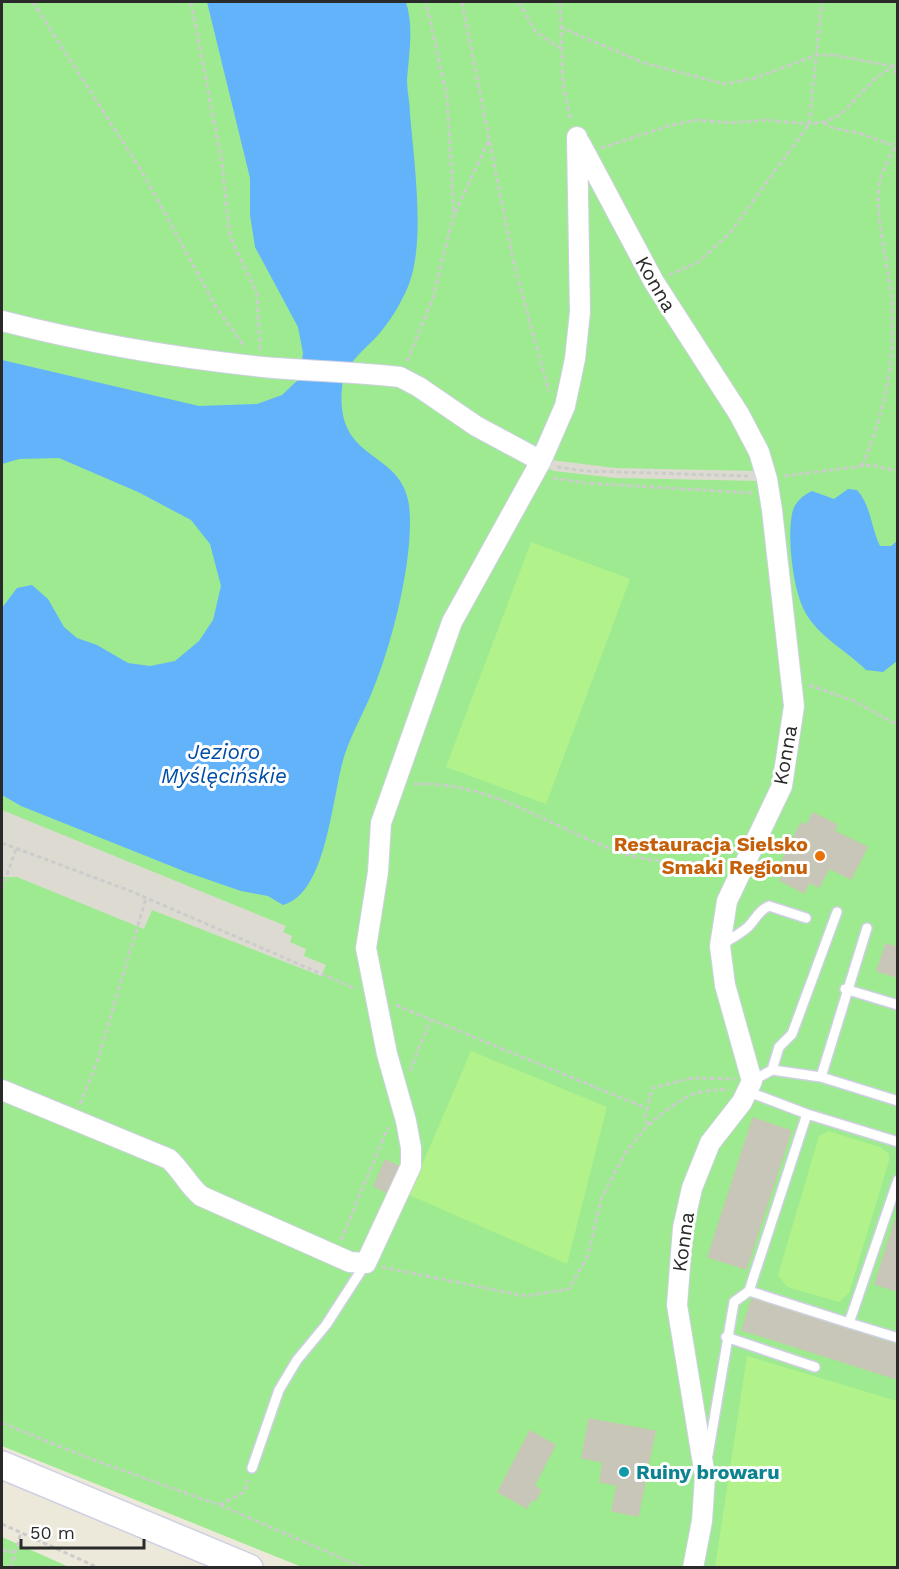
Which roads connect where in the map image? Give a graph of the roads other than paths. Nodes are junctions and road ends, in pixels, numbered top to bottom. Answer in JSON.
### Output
{"nodes":[{"id":1,"x":2,"y":321,"type":"edge"},
{"id":2,"x":538,"y":466,"type":"junction"},
{"id":3,"x":837,"y":912,"type":"dead end"},
{"id":4,"x":806,"y":918,"type":"dead end"},
{"id":5,"x":867,"y":928,"type":"dead end"},
{"id":6,"x":720,"y":946,"type":"junction"},
{"id":7,"x":846,"y":989,"type":"junction"},
{"id":8,"x":897,"y":1005,"type":"edge"},
{"id":9,"x":772,"y":1070,"type":"junction"},
{"id":10,"x":821,"y":1077,"type":"junction"},
{"id":11,"x":750,"y":1087,"type":"junction"},
{"id":12,"x":2,"y":1090,"type":"edge"},
{"id":13,"x":897,"y":1101,"type":"edge"},
{"id":14,"x":807,"y":1114,"type":"junction"},
{"id":15,"x":897,"y":1142,"type":"edge"},
{"id":16,"x":897,"y":1180,"type":"edge"},
{"id":17,"x":366,"y":1263,"type":"junction"},
{"id":18,"x":749,"y":1291,"type":"junction"},
{"id":19,"x":849,"y":1323,"type":"junction"},
{"id":20,"x":726,"y":1337,"type":"junction"},
{"id":21,"x":897,"y":1338,"type":"edge"},
{"id":22,"x":815,"y":1367,"type":"dead end"},
{"id":23,"x":2,"y":1465,"type":"edge"},
{"id":24,"x":252,"y":1468,"type":"road end"},
{"id":25,"x":705,"y":1476,"type":"junction"},
{"id":26,"x":249,"y":1568,"type":"edge"},
{"id":27,"x":693,"y":1568,"type":"edge"}],
"edges":[{"from":1,"to":2,"type":"street"},
{"from":2,"to":6,"type":"street","name":"Konna"},
{"from":2,"to":17,"type":"street"},
{"from":3,"to":9,"type":"lane"},
{"from":4,"to":6,"type":"lane"},
{"from":5,"to":7,"type":"lane"},
{"from":6,"to":11,"type":"street","name":"Konna"},
{"from":7,"to":8,"type":"lane"},
{"from":7,"to":10,"type":"lane"},
{"from":9,"to":10,"type":"lane"},
{"from":9,"to":11,"type":"lane"},
{"from":10,"to":13,"type":"lane"},
{"from":11,"to":14,"type":"lane"},
{"from":11,"to":25,"type":"street","name":"Konna"},
{"from":12,"to":17,"type":"street"},
{"from":14,"to":15,"type":"lane"},
{"from":14,"to":18,"type":"lane"},
{"from":16,"to":19,"type":"lane"},
{"from":17,"to":24,"type":"lane"},
{"from":18,"to":19,"type":"lane"},
{"from":18,"to":20,"type":"lane"},
{"from":19,"to":21,"type":"lane"},
{"from":20,"to":22,"type":"lane"},
{"from":20,"to":25,"type":"lane"},
{"from":23,"to":26,"type":"main road"},
{"from":25,"to":27,"type":"street","name":"Konna"}]}
